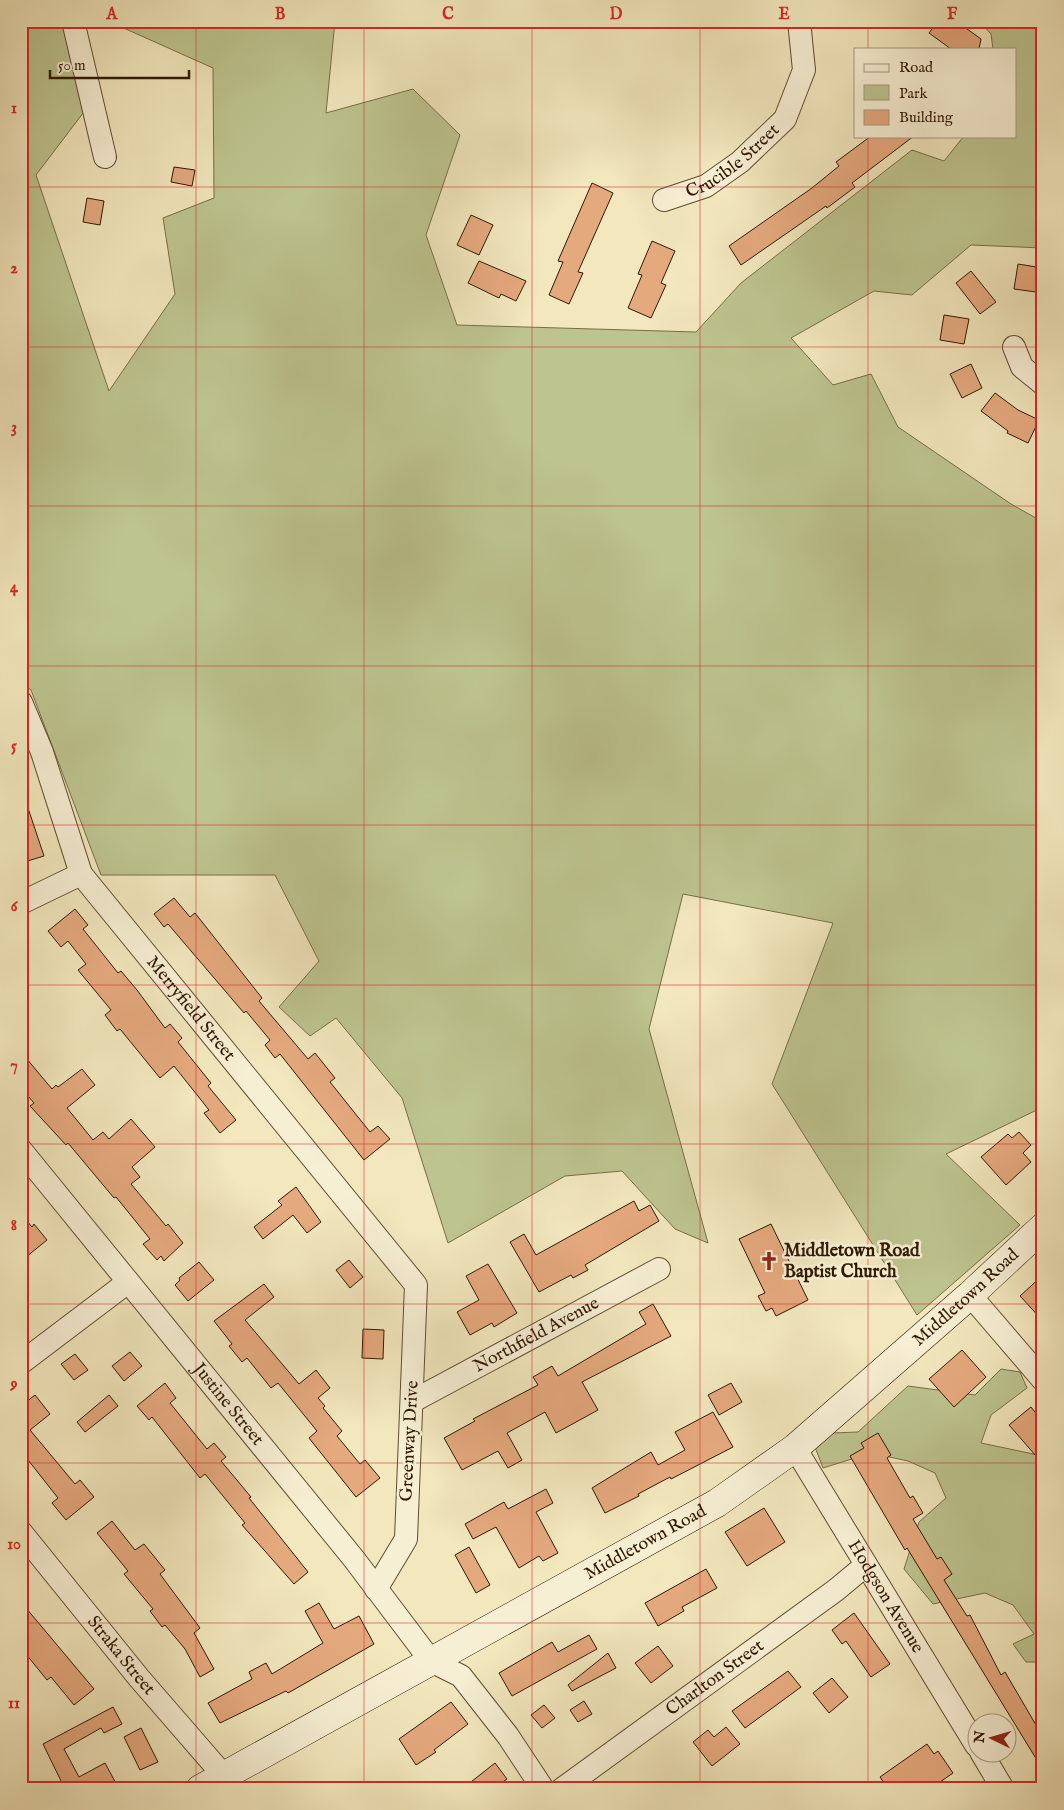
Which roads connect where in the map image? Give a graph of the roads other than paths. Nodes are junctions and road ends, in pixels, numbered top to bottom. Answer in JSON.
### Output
{"nodes":[{"id":1,"x":73,"y":21,"type":"edge"},
{"id":2,"x":799,"y":21,"type":"edge"},
{"id":3,"x":105,"y":157,"type":"dead end"},
{"id":4,"x":664,"y":200,"type":"dead end"},
{"id":5,"x":1014,"y":348,"type":"dead end"},
{"id":6,"x":1043,"y":384,"type":"edge"},
{"id":7,"x":21,"y":702,"type":"edge"},
{"id":8,"x":81,"y":874,"type":"junction"},
{"id":9,"x":21,"y":904,"type":"edge"},
{"id":10,"x":21,"y":1150,"type":"edge"},
{"id":11,"x":1043,"y":1227,"type":"edge"},
{"id":12,"x":659,"y":1268,"type":"dead end"},
{"id":13,"x":128,"y":1282,"type":"junction"},
{"id":14,"x":416,"y":1285,"type":"joint"},
{"id":15,"x":970,"y":1295,"type":"junction"},
{"id":16,"x":21,"y":1363,"type":"edge"},
{"id":17,"x":1043,"y":1380,"type":"edge"},
{"id":18,"x":413,"y":1401,"type":"junction"},
{"id":19,"x":795,"y":1448,"type":"junction"},
{"id":20,"x":21,"y":1532,"type":"edge"},
{"id":21,"x":866,"y":1565,"type":"junction"},
{"id":22,"x":376,"y":1589,"type":"junction"},
{"id":23,"x":431,"y":1661,"type":"junction"},
{"id":24,"x":966,"y":1729,"type":"edge"},
{"id":25,"x":985,"y":1762,"type":"edge"},
{"id":26,"x":224,"y":1776,"type":"junction"},
{"id":27,"x":996,"y":1786,"type":"edge"},
{"id":28,"x":200,"y":1789,"type":"edge"},
{"id":29,"x":543,"y":1789,"type":"edge"},
{"id":30,"x":562,"y":1789,"type":"edge"}],
"edges":[{"from":1,"to":3,"type":"street"},
{"from":2,"to":4,"type":"street","name":"Crucible Street"},
{"from":5,"to":6,"type":"street"},
{"from":7,"to":8,"type":"street","name":"Merryfield Street"},
{"from":8,"to":9,"type":"street"},
{"from":8,"to":14,"type":"street","name":"Merryfield Street"},
{"from":10,"to":13,"type":"street","name":"Justine Street"},
{"from":11,"to":15,"type":"street","name":"Middletown Road"},
{"from":12,"to":18,"type":"street","name":"Northfield Avenue"},
{"from":13,"to":16,"type":"street"},
{"from":13,"to":22,"type":"street","name":"Justine Street"},
{"from":14,"to":18,"type":"street","name":"Greenway Drive"},
{"from":15,"to":17,"type":"street"},
{"from":15,"to":19,"type":"street","name":"Middletown Road"},
{"from":18,"to":22,"type":"street","name":"Greenway Drive"},
{"from":19,"to":21,"type":"street","name":"Hodgson Avenue"},
{"from":19,"to":23,"type":"street","name":"Middletown Road"},
{"from":20,"to":26,"type":"street","name":"Straka Street"},
{"from":21,"to":24,"type":"street","name":"Hodgson Avenue"},
{"from":21,"to":30,"type":"street","name":"Charlton Street"},
{"from":22,"to":23,"type":"street","name":"Justine Street"},
{"from":23,"to":26,"type":"street","name":"Middletown Road"},
{"from":23,"to":29,"type":"street"},
{"from":25,"to":27,"type":"street"},
{"from":26,"to":28,"type":"street","name":"Middletown Road"}]}
